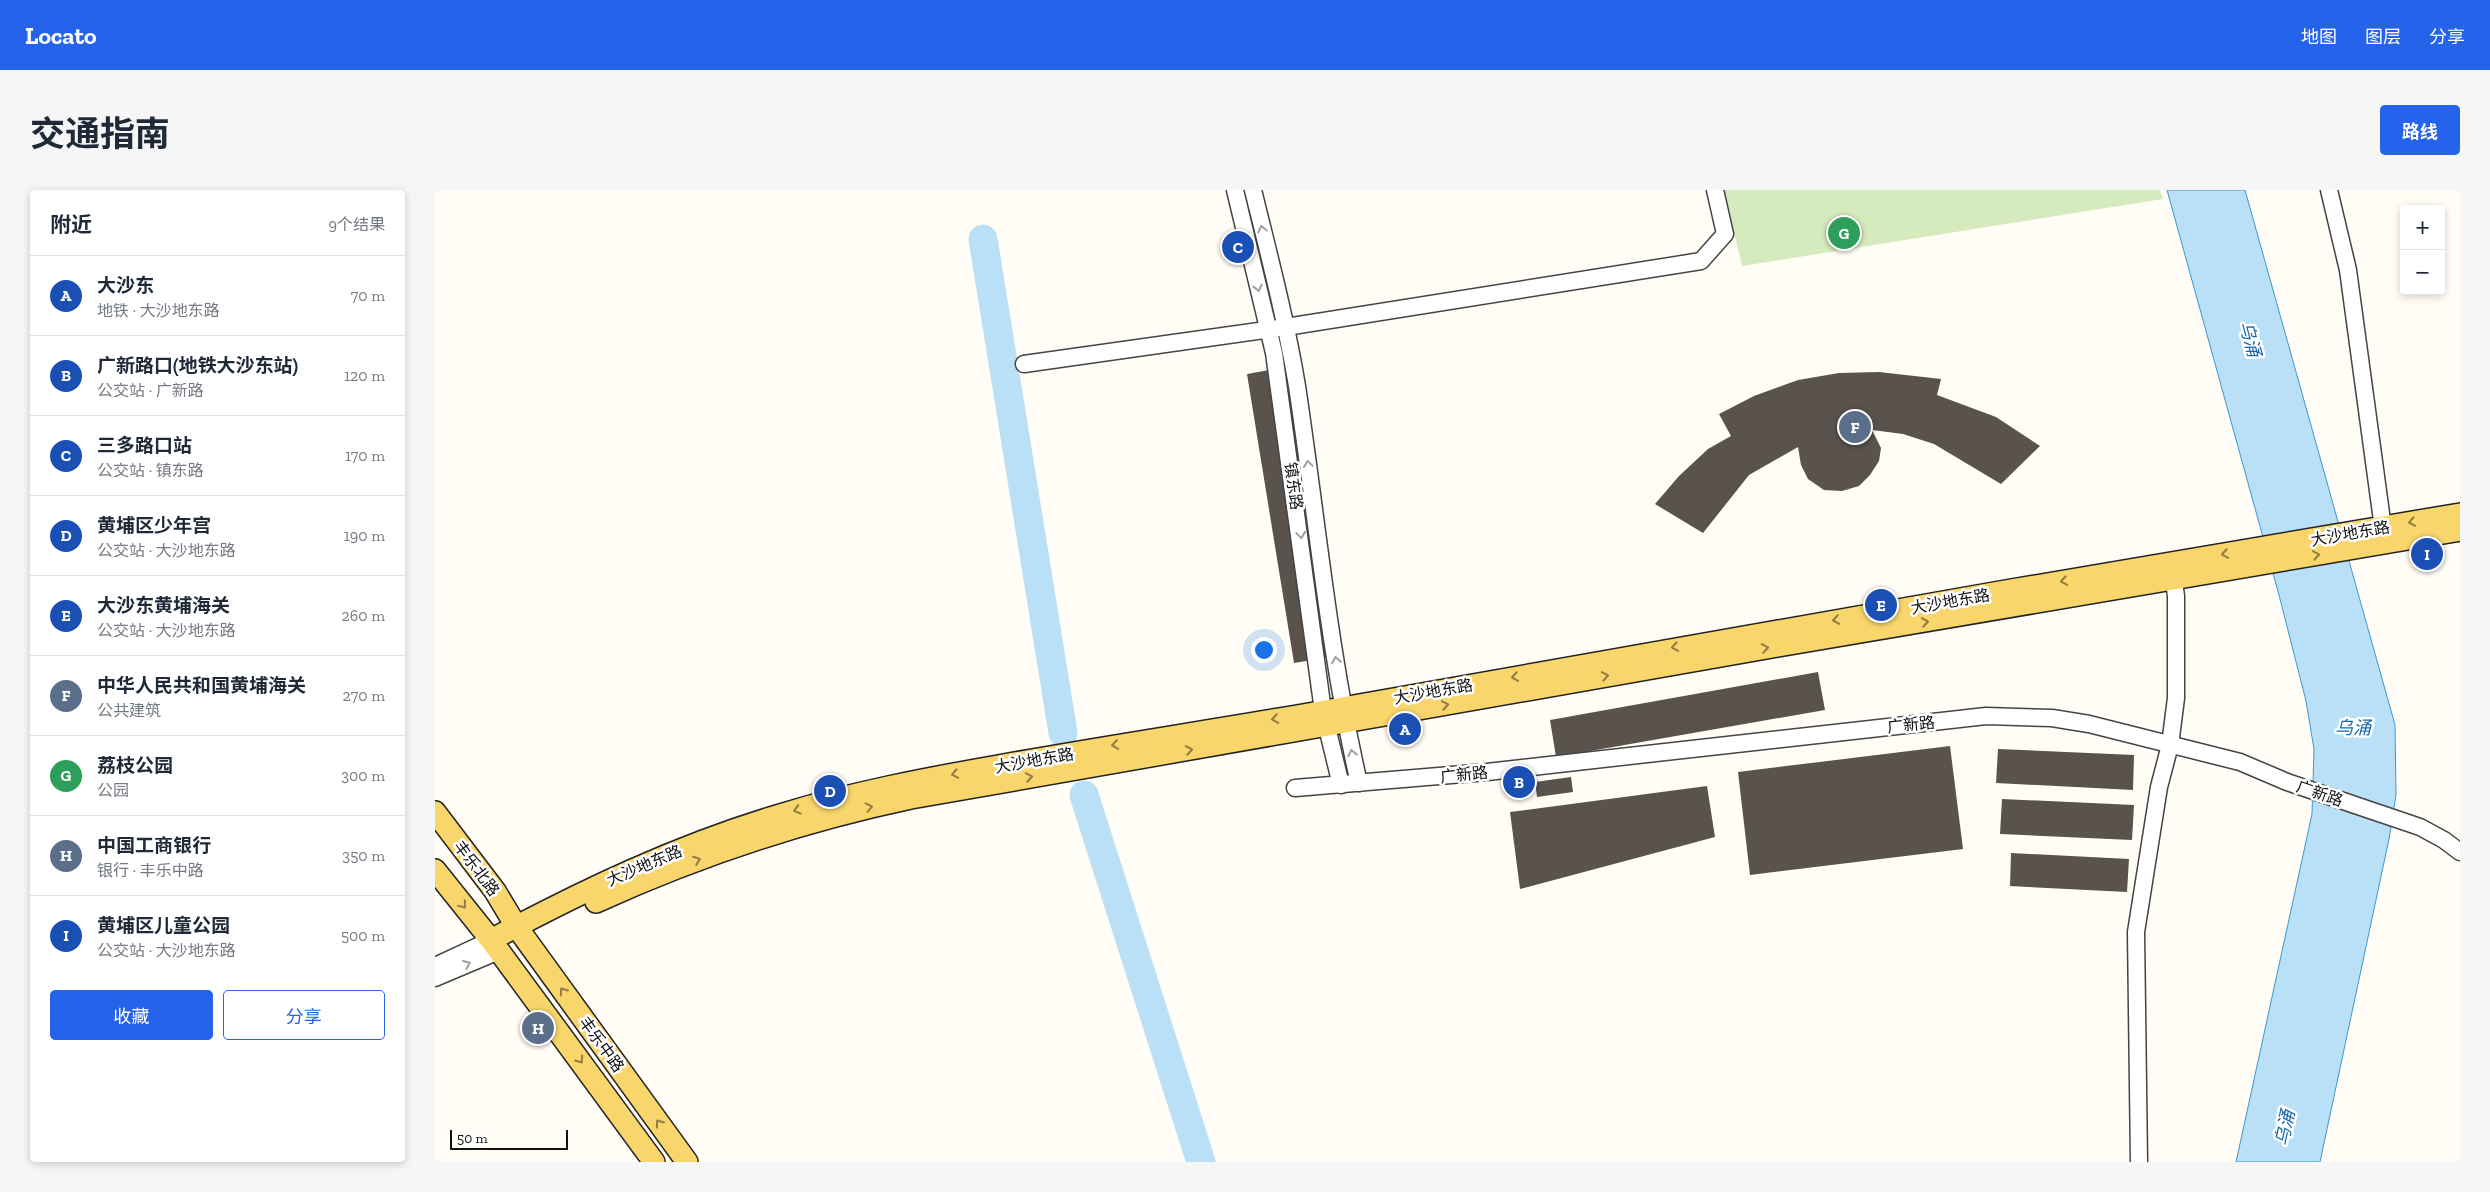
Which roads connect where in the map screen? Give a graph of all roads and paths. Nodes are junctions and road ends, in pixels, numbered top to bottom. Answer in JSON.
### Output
{"nodes":[{"id":1,"x":1235,"y":190,"type":"edge"},
{"id":2,"x":1253,"y":190,"type":"edge"},
{"id":3,"x":1715,"y":190,"type":"edge"},
{"id":4,"x":2329,"y":190,"type":"edge"},
{"id":5,"x":1286,"y":328,"type":"junction"},
{"id":6,"x":1268,"y":330,"type":"junction"},
{"id":7,"x":1024,"y":364,"type":"dead end"},
{"id":8,"x":2460,"y":514,"type":"edge"},
{"id":9,"x":2383,"y":528,"type":"junction"},
{"id":10,"x":2460,"y":530,"type":"edge"},
{"id":11,"x":2355,"y":541,"type":"junction"},
{"id":12,"x":2172,"y":572,"type":"junction"},
{"id":13,"x":1334,"y":717,"type":"junction"},
{"id":14,"x":2170,"y":745,"type":"junction"},
{"id":15,"x":1359,"y":783,"type":"junction"},
{"id":16,"x":1341,"y":785,"type":"junction"},
{"id":17,"x":1295,"y":788,"type":"dead end"},
{"id":18,"x":435,"y":812,"type":"edge"},
{"id":19,"x":2460,"y":852,"type":"edge"},
{"id":20,"x":435,"y":870,"type":"edge"},
{"id":21,"x":521,"y":932,"type":"junction"},
{"id":22,"x":495,"y":945,"type":"junction"},
{"id":23,"x":435,"y":966,"type":"edge"},
{"id":24,"x":435,"y":978,"type":"edge"},
{"id":25,"x":654,"y":1162,"type":"edge"},
{"id":26,"x":687,"y":1162,"type":"edge"},
{"id":27,"x":2139,"y":1162,"type":"edge"}],
"edges":[{"from":1,"to":6,"type":"street","name":"镇东路","one_way":true},
{"from":5,"to":2,"type":"street","name":"镇东路","one_way":true},
{"from":3,"to":5,"type":"street"},
{"from":4,"to":9,"type":"street"},
{"from":5,"to":6,"type":"street"},
{"from":13,"to":5,"type":"street","name":"镇东路","one_way":true},
{"from":6,"to":7,"type":"street"},
{"from":6,"to":13,"type":"street","name":"镇东路","one_way":true},
{"from":8,"to":9,"type":"main road","name":"大沙地东路","one_way":true},
{"from":9,"to":11,"type":"main road","name":"大沙地东路"},
{"from":10,"to":11,"type":"main road","name":"大沙地东路"},
{"from":11,"to":12,"type":"main road","name":"大沙地东路"},
{"from":12,"to":13,"type":"main road","name":"大沙地东路"},
{"from":12,"to":14,"type":"street"},
{"from":15,"to":13,"type":"street","name":"镇东路","one_way":true},
{"from":13,"to":16,"type":"street","name":"镇东路"},
{"from":13,"to":21,"type":"main road","name":"大沙地东路"},
{"from":14,"to":15,"type":"street","name":"广新路"},
{"from":14,"to":19,"type":"street","name":"广新路"},
{"from":14,"to":27,"type":"street"},
{"from":15,"to":16,"type":"street","name":"广新路"},
{"from":16,"to":17,"type":"street","name":"广新路"},
{"from":18,"to":21,"type":"main road","name":"丰乐北路"},
{"from":20,"to":22,"type":"main road","name":"丰乐北路","one_way":true},
{"from":21,"to":22,"type":"main road","name":"大沙地东路"},
{"from":26,"to":21,"type":"main road","name":"丰乐中路","one_way":true},
{"from":22,"to":23,"type":"street","name":"大沙地东路"},
{"from":24,"to":22,"type":"street","name":"大沙地东路","one_way":true},
{"from":22,"to":25,"type":"main road","name":"丰乐中路","one_way":true}]}
